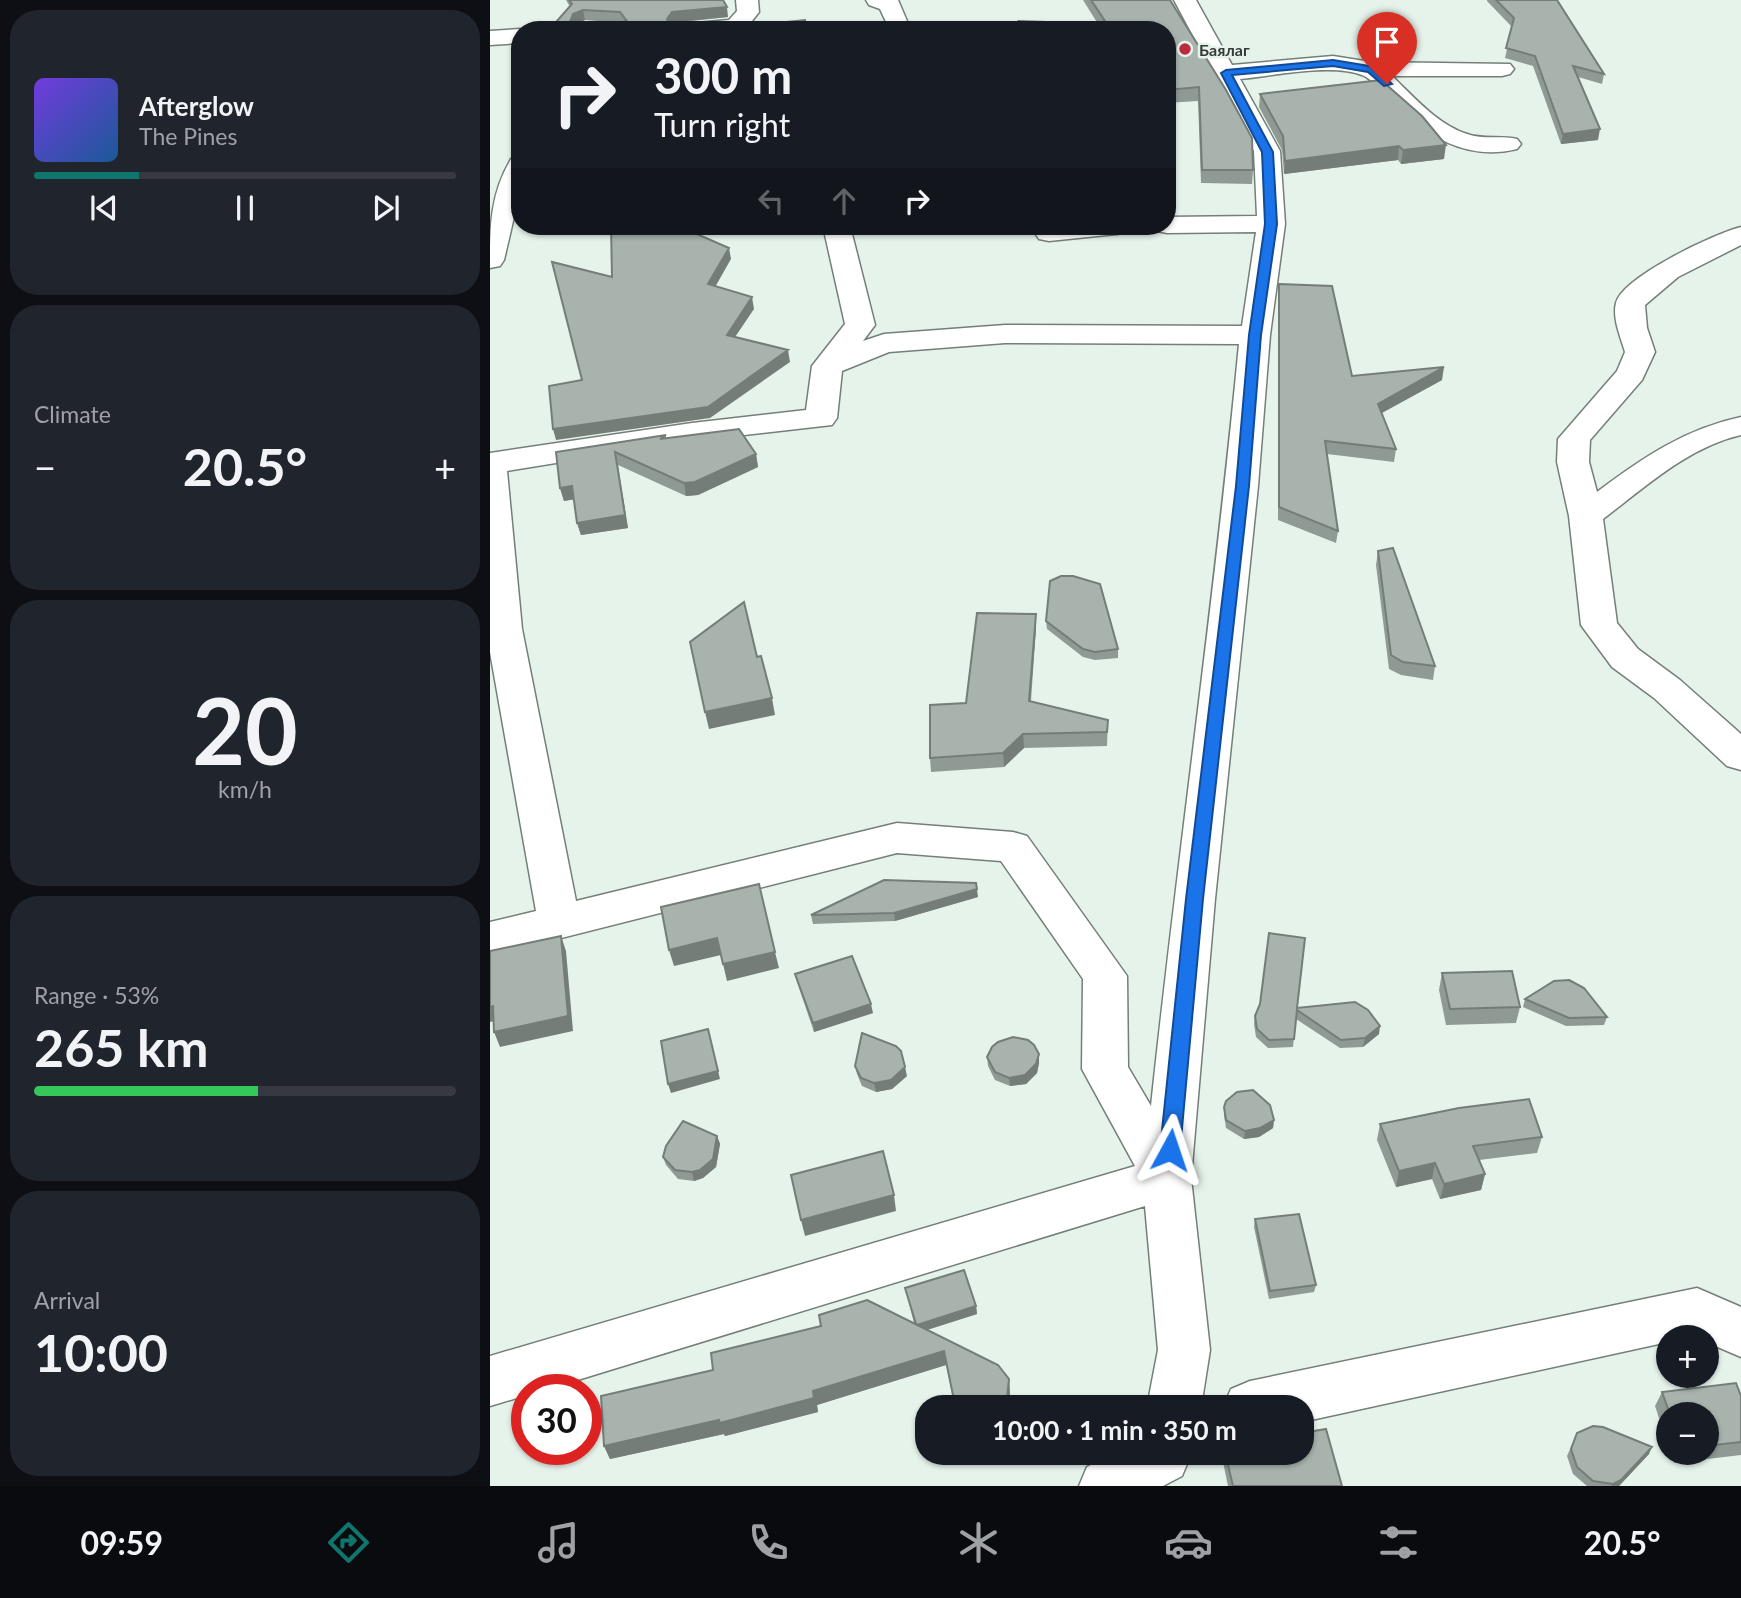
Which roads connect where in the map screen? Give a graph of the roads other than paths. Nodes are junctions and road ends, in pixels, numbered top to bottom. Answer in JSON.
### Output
{"nodes":[{"id":1,"x":747,"y":0,"type":"edge"},
{"id":2,"x":877,"y":0,"type":"edge"},
{"id":3,"x":1185,"y":0,"type":"edge"},
{"id":4,"x":740,"y":21,"type":"edge"},
{"id":5,"x":896,"y":21,"type":"dead end"},
{"id":6,"x":511,"y":37,"type":"edge"},
{"id":7,"x":490,"y":38,"type":"edge"},
{"id":8,"x":1371,"y":69,"type":"junction"},
{"id":9,"x":1502,"y":69,"type":"dead end"},
{"id":10,"x":1226,"y":73,"type":"junction"},
{"id":11,"x":1508,"y":144,"type":"dead end"},
{"id":12,"x":511,"y":169,"type":"edge"},
{"id":13,"x":1271,"y":224,"type":"junction"},
{"id":14,"x":1176,"y":225,"type":"edge"},
{"id":15,"x":838,"y":235,"type":"edge"},
{"id":16,"x":1741,"y":235,"type":"edge"},
{"id":17,"x":490,"y":260,"type":"edge"},
{"id":18,"x":1255,"y":335,"type":"junction"},
{"id":19,"x":827,"y":366,"type":"junction"},
{"id":20,"x":1741,"y":426,"type":"edge"},
{"id":21,"x":490,"y":473,"type":"edge"},
{"id":22,"x":1586,"y":516,"type":"junction"},
{"id":23,"x":1741,"y":756,"type":"edge"},
{"id":24,"x":558,"y":921,"type":"junction"},
{"id":25,"x":490,"y":940,"type":"edge"},
{"id":26,"x":1167,"y":1178,"type":"junction"},
{"id":27,"x":1741,"y":1333,"type":"edge"},
{"id":28,"x":490,"y":1381,"type":"edge"},
{"id":29,"x":1177,"y":1395,"type":"edge"},
{"id":30,"x":1306,"y":1395,"type":"edge"},
{"id":31,"x":1144,"y":1465,"type":"edge"},
{"id":32,"x":1106,"y":1486,"type":"edge"}],
"edges":[{"from":1,"to":4,"type":"street"},
{"from":2,"to":5,"type":"street"},
{"from":3,"to":10,"type":"street"},
{"from":6,"to":7,"type":"street"},
{"from":8,"to":9,"type":"street"},
{"from":8,"to":10,"type":"street"},
{"from":8,"to":11,"type":"street"},
{"from":10,"to":13,"type":"street"},
{"from":12,"to":17,"type":"street"},
{"from":13,"to":14,"type":"street"},
{"from":13,"to":18,"type":"street"},
{"from":15,"to":19,"type":"street"},
{"from":16,"to":22,"type":"street"},
{"from":18,"to":19,"type":"street"},
{"from":18,"to":26,"type":"street"},
{"from":19,"to":21,"type":"street"},
{"from":20,"to":22,"type":"street"},
{"from":21,"to":24,"type":"street"},
{"from":22,"to":23,"type":"street"},
{"from":24,"to":25,"type":"street"},
{"from":24,"to":26,"type":"street"},
{"from":26,"to":28,"type":"street"},
{"from":26,"to":29,"type":"street"},
{"from":27,"to":30,"type":"street"},
{"from":31,"to":32,"type":"street"}]}
